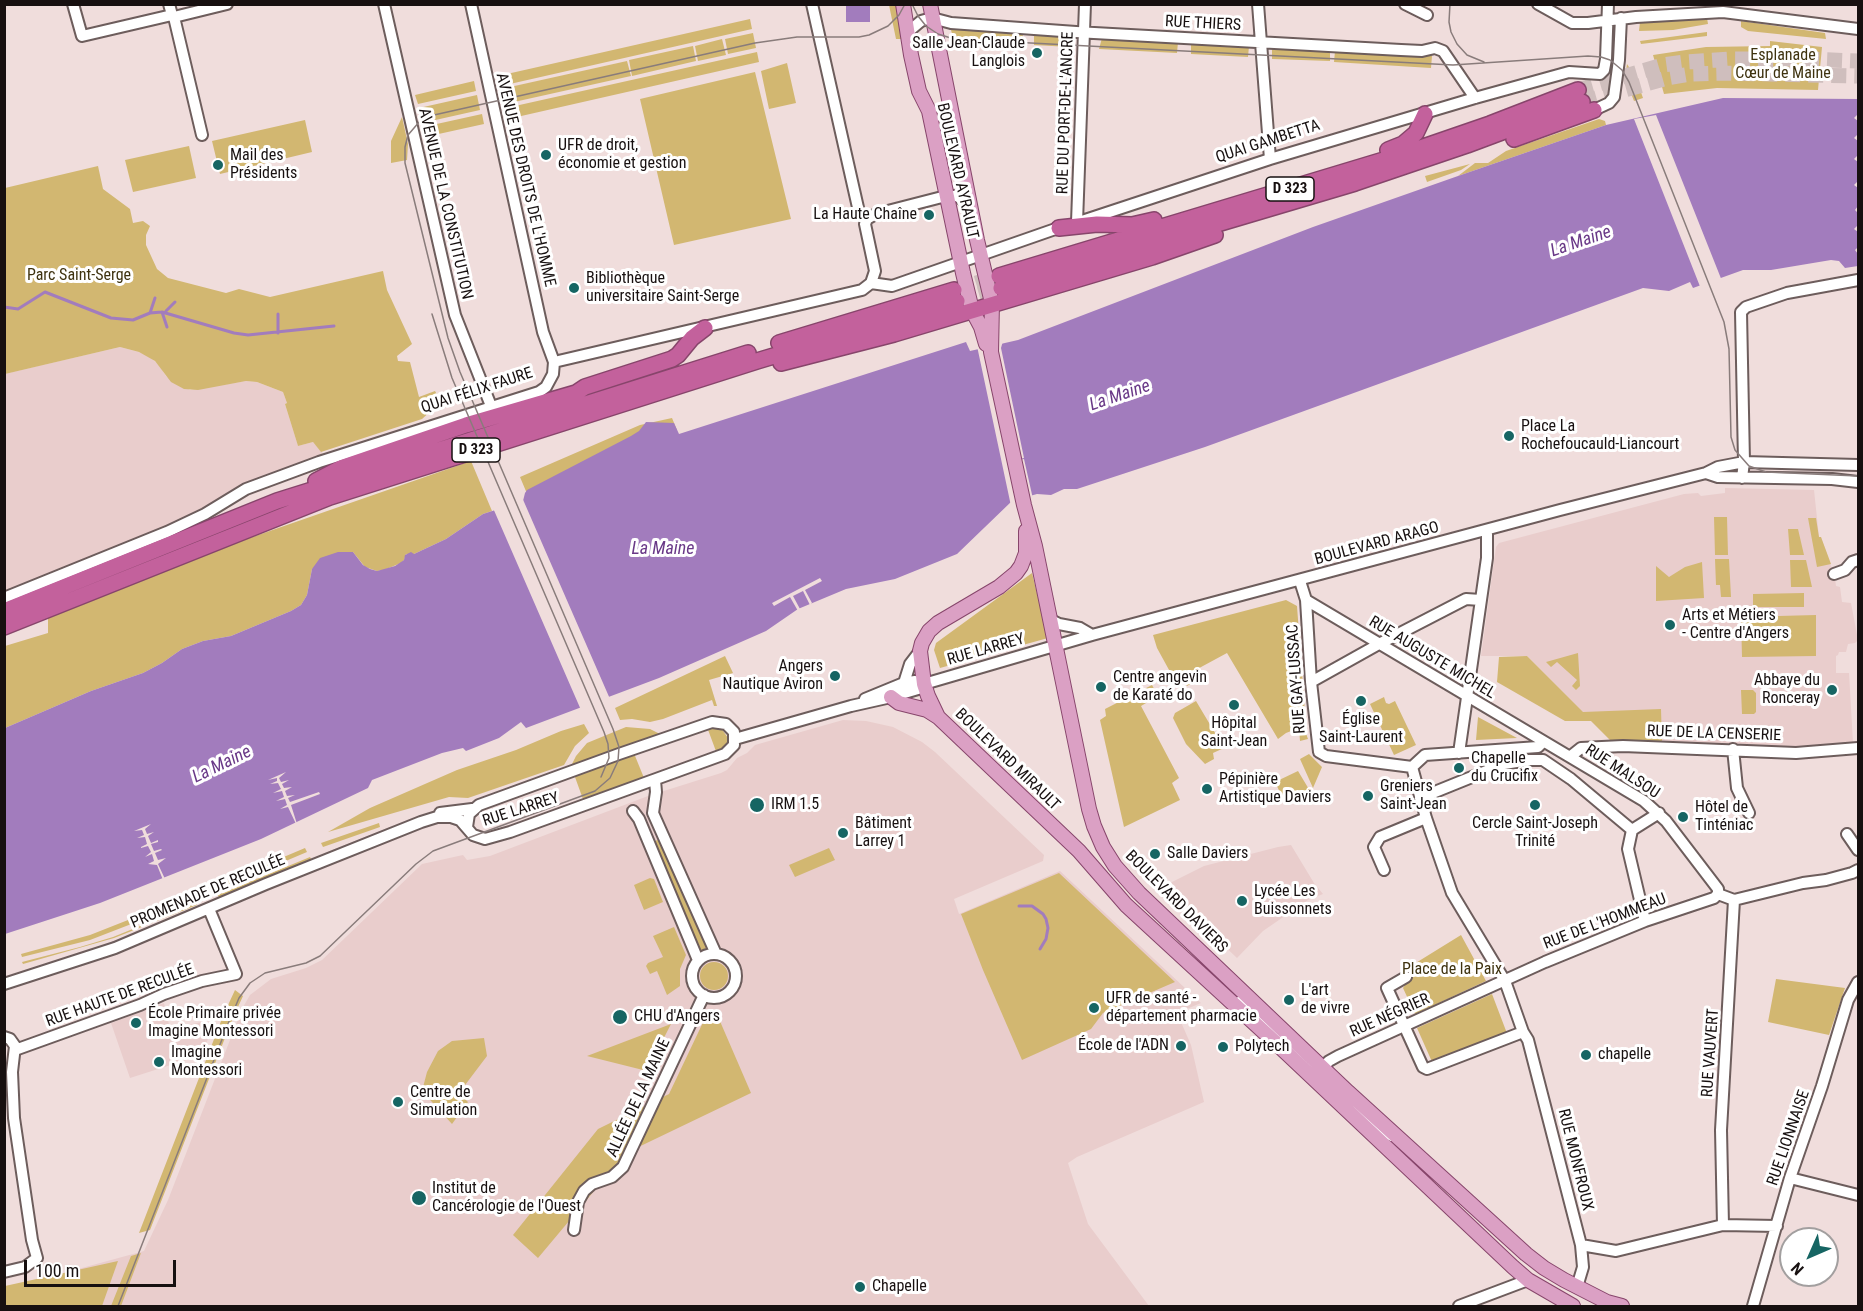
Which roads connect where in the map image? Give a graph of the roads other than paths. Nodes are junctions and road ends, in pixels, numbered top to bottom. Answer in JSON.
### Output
{"nodes":[{"id":1,"x":73,"y":4,"type":"edge"},
{"id":2,"x":227,"y":4,"type":"edge"},
{"id":3,"x":384,"y":4,"type":"edge"},
{"id":4,"x":471,"y":4,"type":"edge"},
{"id":5,"x":812,"y":4,"type":"edge"},
{"id":6,"x":903,"y":4,"type":"edge"},
{"id":7,"x":1085,"y":4,"type":"edge"},
{"id":8,"x":1258,"y":4,"type":"edge"},
{"id":9,"x":1405,"y":4,"type":"edge"},
{"id":10,"x":1538,"y":4,"type":"edge"},
{"id":11,"x":1608,"y":4,"type":"edge"},
{"id":12,"x":931,"y":11,"type":"edge"},
{"id":13,"x":172,"y":12,"type":"edge"},
{"id":14,"x":1426,"y":15,"type":"dead end"},
{"id":15,"x":1621,"y":18,"type":"junction"},
{"id":16,"x":1606,"y":21,"type":"junction"},
{"id":17,"x":1858,"y":29,"type":"edge"},
{"id":18,"x":908,"y":32,"type":"junction"},
{"id":19,"x":1084,"y":32,"type":"junction"},
{"id":20,"x":1261,"y":42,"type":"junction"},
{"id":21,"x":1600,"y":74,"type":"junction"},
{"id":22,"x":1614,"y":97,"type":"junction"},
{"id":23,"x":1475,"y":98,"type":"junction"},
{"id":24,"x":1585,"y":101,"type":"junction"},
{"id":25,"x":1425,"y":114,"type":"junction"},
{"id":26,"x":202,"y":135,"type":"dead end"},
{"id":27,"x":1270,"y":159,"type":"junction"},
{"id":28,"x":1340,"y":174,"type":"junction"},
{"id":29,"x":946,"y":196,"type":"junction"},
{"id":30,"x":969,"y":204,"type":"junction"},
{"id":31,"x":1233,"y":206,"type":"junction"},
{"id":32,"x":1276,"y":207,"type":"junction"},
{"id":33,"x":867,"y":219,"type":"junction"},
{"id":34,"x":1077,"y":222,"type":"junction"},
{"id":35,"x":1059,"y":228,"type":"junction"},
{"id":36,"x":981,"y":255,"type":"junction"},
{"id":37,"x":961,"y":263,"type":"junction"},
{"id":38,"x":1858,"y":280,"type":"edge"},
{"id":39,"x":871,"y":283,"type":"junction"},
{"id":40,"x":992,"y":303,"type":"junction"},
{"id":41,"x":972,"y":310,"type":"junction"},
{"id":42,"x":705,"y":328,"type":"junction"},
{"id":43,"x":989,"y":346,"type":"junction"},
{"id":44,"x":757,"y":361,"type":"junction"},
{"id":45,"x":554,"y":362,"type":"junction"},
{"id":46,"x":576,"y":393,"type":"junction"},
{"id":47,"x":605,"y":397,"type":"junction"},
{"id":48,"x":492,"y":406,"type":"junction"},
{"id":49,"x":319,"y":462,"type":"junction"},
{"id":50,"x":1744,"y":462,"type":"junction"},
{"id":51,"x":1858,"y":465,"type":"edge"},
{"id":52,"x":343,"y":467,"type":"junction"},
{"id":53,"x":1706,"y":473,"type":"junction"},
{"id":54,"x":1742,"y":478,"type":"junction"},
{"id":55,"x":1858,"y":482,"type":"edge"},
{"id":56,"x":277,"y":501,"type":"junction"},
{"id":57,"x":1024,"y":508,"type":"junction"},
{"id":58,"x":1487,"y":531,"type":"junction"},
{"id":59,"x":1858,"y":560,"type":"edge"},
{"id":60,"x":1834,"y":574,"type":"dead end"},
{"id":61,"x":1300,"y":581,"type":"junction"},
{"id":62,"x":4,"y":598,"type":"edge"},
{"id":63,"x":1306,"y":600,"type":"junction"},
{"id":64,"x":1481,"y":600,"type":"junction"},
{"id":65,"x":4,"y":610,"type":"edge"},
{"id":66,"x":1051,"y":620,"type":"junction"},
{"id":67,"x":4,"y":627,"type":"edge"},
{"id":68,"x":1092,"y":635,"type":"junction"},
{"id":69,"x":1379,"y":644,"type":"junction"},
{"id":70,"x":1057,"y":646,"type":"junction"},
{"id":71,"x":920,"y":651,"type":"junction"},
{"id":72,"x":1311,"y":682,"type":"junction"},
{"id":73,"x":904,"y":683,"type":"junction"},
{"id":74,"x":924,"y":684,"type":"junction"},
{"id":75,"x":1466,"y":695,"type":"junction"},
{"id":76,"x":891,"y":697,"type":"junction"},
{"id":77,"x":851,"y":706,"type":"junction"},
{"id":78,"x":938,"y":717,"type":"junction"},
{"id":79,"x":735,"y":739,"type":"junction"},
{"id":80,"x":1544,"y":742,"type":"junction"},
{"id":81,"x":1858,"y":748,"type":"edge"},
{"id":82,"x":1732,"y":749,"type":"junction"},
{"id":83,"x":1459,"y":753,"type":"junction"},
{"id":84,"x":1571,"y":756,"type":"junction"},
{"id":85,"x":1412,"y":767,"type":"junction"},
{"id":86,"x":655,"y":780,"type":"junction"},
{"id":87,"x":1420,"y":798,"type":"junction"},
{"id":88,"x":472,"y":809,"type":"junction"},
{"id":89,"x":633,"y":811,"type":"dead end"},
{"id":90,"x":1659,"y":813,"type":"junction"},
{"id":91,"x":1749,"y":813,"type":"dead end"},
{"id":92,"x":1426,"y":818,"type":"junction"},
{"id":93,"x":421,"y":822,"type":"junction"},
{"id":94,"x":467,"y":827,"type":"junction"},
{"id":95,"x":1632,"y":830,"type":"junction"},
{"id":96,"x":1847,"y":834,"type":"dead end"},
{"id":97,"x":1858,"y":850,"type":"edge"},
{"id":98,"x":1079,"y":851,"type":"joint"},
{"id":99,"x":1384,"y":870,"type":"dead end"},
{"id":100,"x":1858,"y":870,"type":"edge"},
{"id":101,"x":1718,"y":894,"type":"junction"},
{"id":102,"x":1734,"y":900,"type":"junction"},
{"id":103,"x":209,"y":909,"type":"junction"},
{"id":104,"x":1645,"y":921,"type":"junction"},
{"id":105,"x":716,"y":954,"type":"junction"},
{"id":106,"x":698,"y":960,"type":"junction"},
{"id":107,"x":1406,"y":977,"type":"dead end"},
{"id":108,"x":1505,"y":981,"type":"junction"},
{"id":109,"x":4,"y":984,"type":"edge"},
{"id":110,"x":1858,"y":986,"type":"edge"},
{"id":111,"x":704,"y":994,"type":"junction"},
{"id":112,"x":1405,"y":1026,"type":"junction"},
{"id":113,"x":1526,"y":1036,"type":"junction"},
{"id":114,"x":4,"y":1037,"type":"edge"},
{"id":115,"x":11,"y":1057,"type":"edge"},
{"id":116,"x":1310,"y":1070,"type":"junction"},
{"id":117,"x":4,"y":1092,"type":"edge"},
{"id":118,"x":14,"y":1118,"type":"junction"},
{"id":119,"x":1790,"y":1178,"type":"junction"},
{"id":120,"x":1858,"y":1195,"type":"edge"},
{"id":121,"x":1723,"y":1225,"type":"junction"},
{"id":122,"x":1777,"y":1226,"type":"junction"},
{"id":123,"x":574,"y":1230,"type":"dead end"},
{"id":124,"x":1581,"y":1245,"type":"junction"},
{"id":125,"x":4,"y":1272,"type":"edge"},
{"id":126,"x":1528,"y":1280,"type":"junction"},
{"id":127,"x":1577,"y":1287,"type":"junction"},
{"id":128,"x":1459,"y":1306,"type":"edge"},
{"id":129,"x":1573,"y":1306,"type":"edge"},
{"id":130,"x":1622,"y":1306,"type":"edge"},
{"id":131,"x":1753,"y":1306,"type":"edge"}],
"edges":[{"from":1,"to":13,"type":"street"},
{"from":2,"to":13,"type":"street"},
{"from":3,"to":48,"type":"street","name":"AVENUE DE LA CONSTITUTION"},
{"from":4,"to":45,"type":"street","name":"AVENUE DES DROITS DE L'HOMME"},
{"from":5,"to":33,"type":"street"},
{"from":6,"to":18,"type":"main road","name":"BOULEVARD AYRAULT"},
{"from":7,"to":19,"type":"street","name":"RUE DU PORT-DE-L'ANCRE"},
{"from":8,"to":20,"type":"street"},
{"from":9,"to":14,"type":"street"},
{"from":10,"to":16,"type":"street"},
{"from":11,"to":16,"type":"street"},
{"from":12,"to":18,"type":"street"},
{"from":12,"to":19,"type":"street","name":"RUE THIERS"},
{"from":12,"to":30,"type":"main road","name":"BOULEVARD AYRAULT"},
{"from":13,"to":26,"type":"street"},
{"from":15,"to":16,"type":"street"},
{"from":15,"to":17,"type":"street"},
{"from":15,"to":22,"type":"street"},
{"from":16,"to":21,"type":"street"},
{"from":18,"to":29,"type":"main road","name":"BOULEVARD AYRAULT"},
{"from":19,"to":20,"type":"street","name":"RUE THIERS"},
{"from":19,"to":34,"type":"street","name":"RUE DU PORT-DE-L'ANCRE"},
{"from":20,"to":23,"type":"street","name":"RUE THIERS"},
{"from":20,"to":27,"type":"street"},
{"from":21,"to":22,"type":"street"},
{"from":21,"to":23,"type":"street","name":"QUAI GAMBETTA"},
{"from":22,"to":24,"type":"street"},
{"from":23,"to":25,"type":"street","name":"QUAI GAMBETTA"},
{"from":24,"to":28,"type":"highway","number":"D 323"},
{"from":24,"to":32,"type":"highway","number":"D 323"},
{"from":25,"to":27,"type":"street","name":"QUAI GAMBETTA"},
{"from":25,"to":28,"type":"highway"},
{"from":27,"to":34,"type":"street","name":"QUAI GAMBETTA"},
{"from":28,"to":31,"type":"highway","number":"D 323"},
{"from":29,"to":30,"type":"street"},
{"from":29,"to":33,"type":"street"},
{"from":29,"to":37,"type":"main road","name":"BOULEVARD AYRAULT"},
{"from":30,"to":36,"type":"main road","name":"BOULEVARD AYRAULT"},
{"from":31,"to":32,"type":"highway","number":"D 323"},
{"from":31,"to":35,"type":"highway"},
{"from":32,"to":40,"type":"highway"},
{"from":33,"to":39,"type":"street"},
{"from":34,"to":35,"type":"street","name":"QUAI GAMBETTA"},
{"from":35,"to":36,"type":"street","name":"QUAI GAMBETTA"},
{"from":36,"to":37,"type":"street","name":"QUAI GAMBETTA"},
{"from":36,"to":40,"type":"main road","name":"BOULEVARD AYRAULT"},
{"from":37,"to":39,"type":"street","name":"QUAI FÉLIX FAURE"},
{"from":37,"to":41,"type":"main road","name":"BOULEVARD AYRAULT"},
{"from":38,"to":50,"type":"street"},
{"from":39,"to":42,"type":"street","name":"QUAI FÉLIX FAURE"},
{"from":40,"to":41,"type":"highway"},
{"from":40,"to":43,"type":"main road","name":"BOULEVARD AYRAULT"},
{"from":41,"to":43,"type":"main road","name":"BOULEVARD AYRAULT"},
{"from":41,"to":44,"type":"highway"},
{"from":42,"to":45,"type":"street","name":"QUAI FÉLIX FAURE"},
{"from":42,"to":46,"type":"highway"},
{"from":43,"to":57,"type":"main road"},
{"from":44,"to":47,"type":"highway","number":"D 323"},
{"from":44,"to":67,"type":"highway","number":"D 323"},
{"from":45,"to":48,"type":"street","name":"QUAI FÉLIX FAURE"},
{"from":46,"to":47,"type":"highway"},
{"from":46,"to":52,"type":"highway"},
{"from":47,"to":56,"type":"highway","number":"D 323"},
{"from":48,"to":49,"type":"street","name":"QUAI FÉLIX FAURE"},
{"from":49,"to":52,"type":"street"},
{"from":49,"to":62,"type":"street","name":"QUAI FÉLIX FAURE"},
{"from":50,"to":51,"type":"street","name":"BOULEVARD ARAGO"},
{"from":50,"to":53,"type":"street","name":"BOULEVARD ARAGO"},
{"from":50,"to":54,"type":"street"},
{"from":52,"to":56,"type":"highway"},
{"from":53,"to":54,"type":"street"},
{"from":53,"to":58,"type":"street","name":"BOULEVARD ARAGO"},
{"from":54,"to":55,"type":"street"},
{"from":56,"to":65,"type":"highway","number":"D 323"},
{"from":57,"to":66,"type":"main road","name":"BOULEVARD DAVIERS"},
{"from":57,"to":71,"type":"main road"},
{"from":58,"to":61,"type":"street","name":"BOULEVARD ARAGO"},
{"from":58,"to":64,"type":"street"},
{"from":59,"to":60,"type":"street"},
{"from":61,"to":63,"type":"street","name":"RUE GAY-LUSSAC"},
{"from":61,"to":68,"type":"street","name":"BOULEVARD ARAGO"},
{"from":63,"to":69,"type":"street","name":"RUE AUGUSTE MICHEL"},
{"from":63,"to":72,"type":"street","name":"RUE GAY-LUSSAC"},
{"from":64,"to":69,"type":"street"},
{"from":64,"to":75,"type":"street"},
{"from":66,"to":68,"type":"street"},
{"from":66,"to":70,"type":"main road","name":"BOULEVARD DAVIERS"},
{"from":68,"to":70,"type":"street","name":"BOULEVARD ARAGO"},
{"from":69,"to":72,"type":"street"},
{"from":69,"to":75,"type":"street","name":"RUE AUGUSTE MICHEL"},
{"from":70,"to":74,"type":"street","name":"RUE LARREY"},
{"from":70,"to":116,"type":"main road","name":"BOULEVARD DAVIERS"},
{"from":71,"to":73,"type":"street"},
{"from":71,"to":74,"type":"main road","name":"BOULEVARD MIRAULT"},
{"from":72,"to":85,"type":"street","name":"RUE GAY-LUSSAC"},
{"from":73,"to":74,"type":"street","name":"RUE LARREY"},
{"from":73,"to":77,"type":"street","name":"RUE LARREY"},
{"from":74,"to":76,"type":"street","name":"RUE LARREY"},
{"from":74,"to":78,"type":"main road","name":"BOULEVARD MIRAULT"},
{"from":75,"to":80,"type":"street","name":"RUE AUGUSTE MICHEL"},
{"from":75,"to":83,"type":"street"},
{"from":76,"to":77,"type":"street","name":"RUE LARREY"},
{"from":76,"to":78,"type":"main road"},
{"from":77,"to":79,"type":"street","name":"RUE LARREY"},
{"from":78,"to":98,"type":"main road","name":"BOULEVARD MIRAULT"},
{"from":79,"to":86,"type":"street","name":"RUE LARREY"},
{"from":79,"to":88,"type":"street","name":"RUE LARREY"},
{"from":80,"to":83,"type":"street"},
{"from":80,"to":84,"type":"street","name":"RUE MALSOU"},
{"from":81,"to":82,"type":"street","name":"RUE DE LA CENSERIE"},
{"from":82,"to":84,"type":"street","name":"RUE DE LA CENSERIE"},
{"from":82,"to":91,"type":"street"},
{"from":83,"to":85,"type":"street"},
{"from":84,"to":90,"type":"street","name":"RUE MALSOU"},
{"from":85,"to":87,"type":"street"},
{"from":86,"to":94,"type":"street","name":"RUE LARREY"},
{"from":86,"to":105,"type":"street"},
{"from":87,"to":92,"type":"street"},
{"from":87,"to":95,"type":"street"},
{"from":88,"to":93,"type":"street","name":"PROMENADE DE RECULÉE"},
{"from":88,"to":94,"type":"street","name":"RUE LARREY"},
{"from":89,"to":106,"type":"street"},
{"from":90,"to":95,"type":"street"},
{"from":90,"to":101,"type":"street","name":"RUE MALSOU"},
{"from":92,"to":99,"type":"street"},
{"from":92,"to":108,"type":"street"},
{"from":93,"to":94,"type":"street","name":"PROMENADE DE RECULÉE"},
{"from":93,"to":103,"type":"street","name":"PROMENADE DE RECULÉE"},
{"from":95,"to":104,"type":"street"},
{"from":96,"to":97,"type":"street"},
{"from":98,"to":116,"type":"main road","name":"BOULEVARD DAVIERS"},
{"from":100,"to":102,"type":"street"},
{"from":101,"to":102,"type":"street"},
{"from":101,"to":104,"type":"street","name":"RUE DE L'HOMMEAU"},
{"from":102,"to":121,"type":"street","name":"RUE VAUVERT"},
{"from":103,"to":109,"type":"street","name":"PROMENADE DE RECULÉE"},
{"from":103,"to":115,"type":"street","name":"RUE HAUTE DE RECULÉE"},
{"from":104,"to":108,"type":"street","name":"RUE DE L'HOMMEAU"},
{"from":105,"to":106,"type":"street"},
{"from":105,"to":111,"type":"street"},
{"from":106,"to":111,"type":"street"},
{"from":107,"to":112,"type":"street"},
{"from":108,"to":112,"type":"street","name":"RUE NÉGRIER"},
{"from":108,"to":113,"type":"street"},
{"from":110,"to":119,"type":"street","name":"RUE LIONNAISE"},
{"from":111,"to":123,"type":"street","name":"ALLÉE DE LA MAINE"},
{"from":112,"to":113,"type":"street"},
{"from":112,"to":116,"type":"street","name":"RUE NÉGRIER"},
{"from":113,"to":124,"type":"street","name":"RUE MONFROUX"},
{"from":114,"to":115,"type":"street"},
{"from":115,"to":118,"type":"street"},
{"from":116,"to":126,"type":"main road","name":"BOULEVARD DAVIERS"},
{"from":116,"to":127,"type":"main road","name":"BOULEVARD DAVIERS"},
{"from":117,"to":118,"type":"street"},
{"from":118,"to":125,"type":"street"},
{"from":119,"to":120,"type":"street"},
{"from":119,"to":122,"type":"street","name":"RUE LIONNAISE"},
{"from":121,"to":122,"type":"street"},
{"from":121,"to":124,"type":"street"},
{"from":122,"to":131,"type":"street","name":"RUE LIONNAISE"},
{"from":124,"to":127,"type":"street","name":"RUE MONFROUX"},
{"from":126,"to":128,"type":"street"},
{"from":126,"to":129,"type":"main road","name":"BOULEVARD DAVIERS"},
{"from":127,"to":130,"type":"main road","name":"BOULEVARD DAVIERS"}]}
